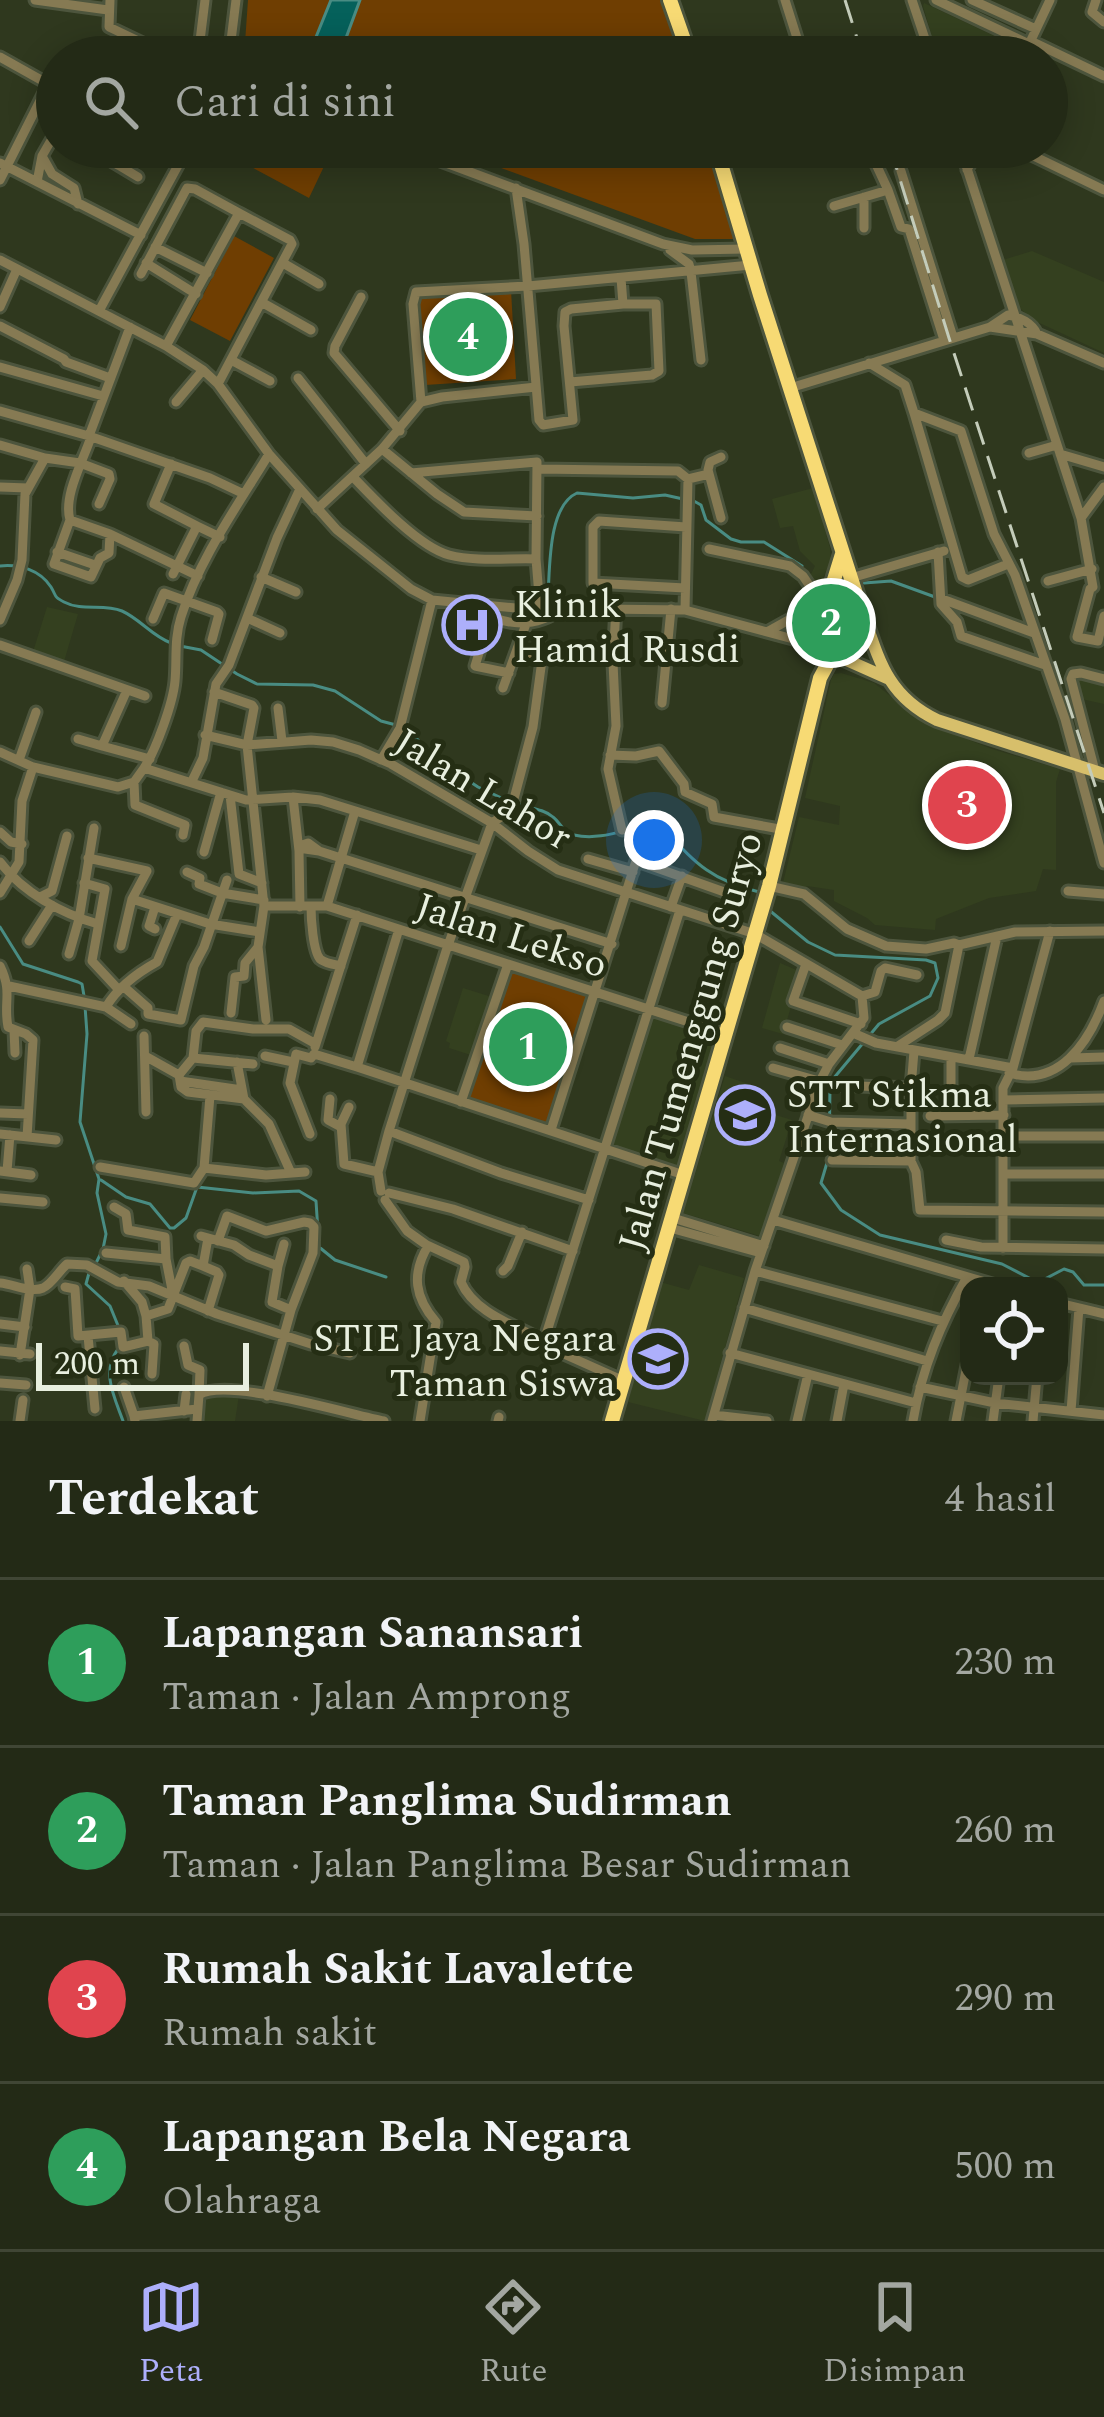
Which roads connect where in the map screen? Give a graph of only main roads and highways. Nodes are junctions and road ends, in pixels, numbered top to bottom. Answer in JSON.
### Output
{"nodes":[{"id":1,"x":673,"y":4,"type":"edge"},
{"id":2,"x":683,"y":36,"type":"edge"},
{"id":3,"x":722,"y":168,"type":"edge"},
{"id":4,"x":842,"y":554,"type":"junction"},
{"id":5,"x":818,"y":603,"type":"junction"},
{"id":6,"x":861,"y":623,"type":"junction"},
{"id":7,"x":810,"y":645,"type":"junction"},
{"id":8,"x":833,"y":654,"type":"junction"},
{"id":9,"x":820,"y":678,"type":"junction"},
{"id":10,"x":887,"y":679,"type":"junction"},
{"id":11,"x":1100,"y":772,"type":"edge"},
{"id":12,"x":612,"y":1421,"type":"edge"}],
"edges":[{"from":1,"to":2,"type":"highway"},
{"from":3,"to":4,"type":"highway"},
{"from":4,"to":5,"type":"highway"},
{"from":4,"to":6,"type":"highway"},
{"from":5,"to":6,"type":"highway"},
{"from":5,"to":7,"type":"highway"},
{"from":6,"to":8,"type":"highway"},
{"from":6,"to":10,"type":"main road"},
{"from":7,"to":8,"type":"highway"},
{"from":7,"to":9,"type":"highway","name":"Jalan Tumenggung Suryo"},
{"from":8,"to":9,"type":"highway","name":"Jalan Tumenggung Suryo"},
{"from":8,"to":10,"type":"main road"},
{"from":9,"to":12,"type":"highway","name":"Jalan Tumenggung Suryo"},
{"from":10,"to":11,"type":"main road"}]}
